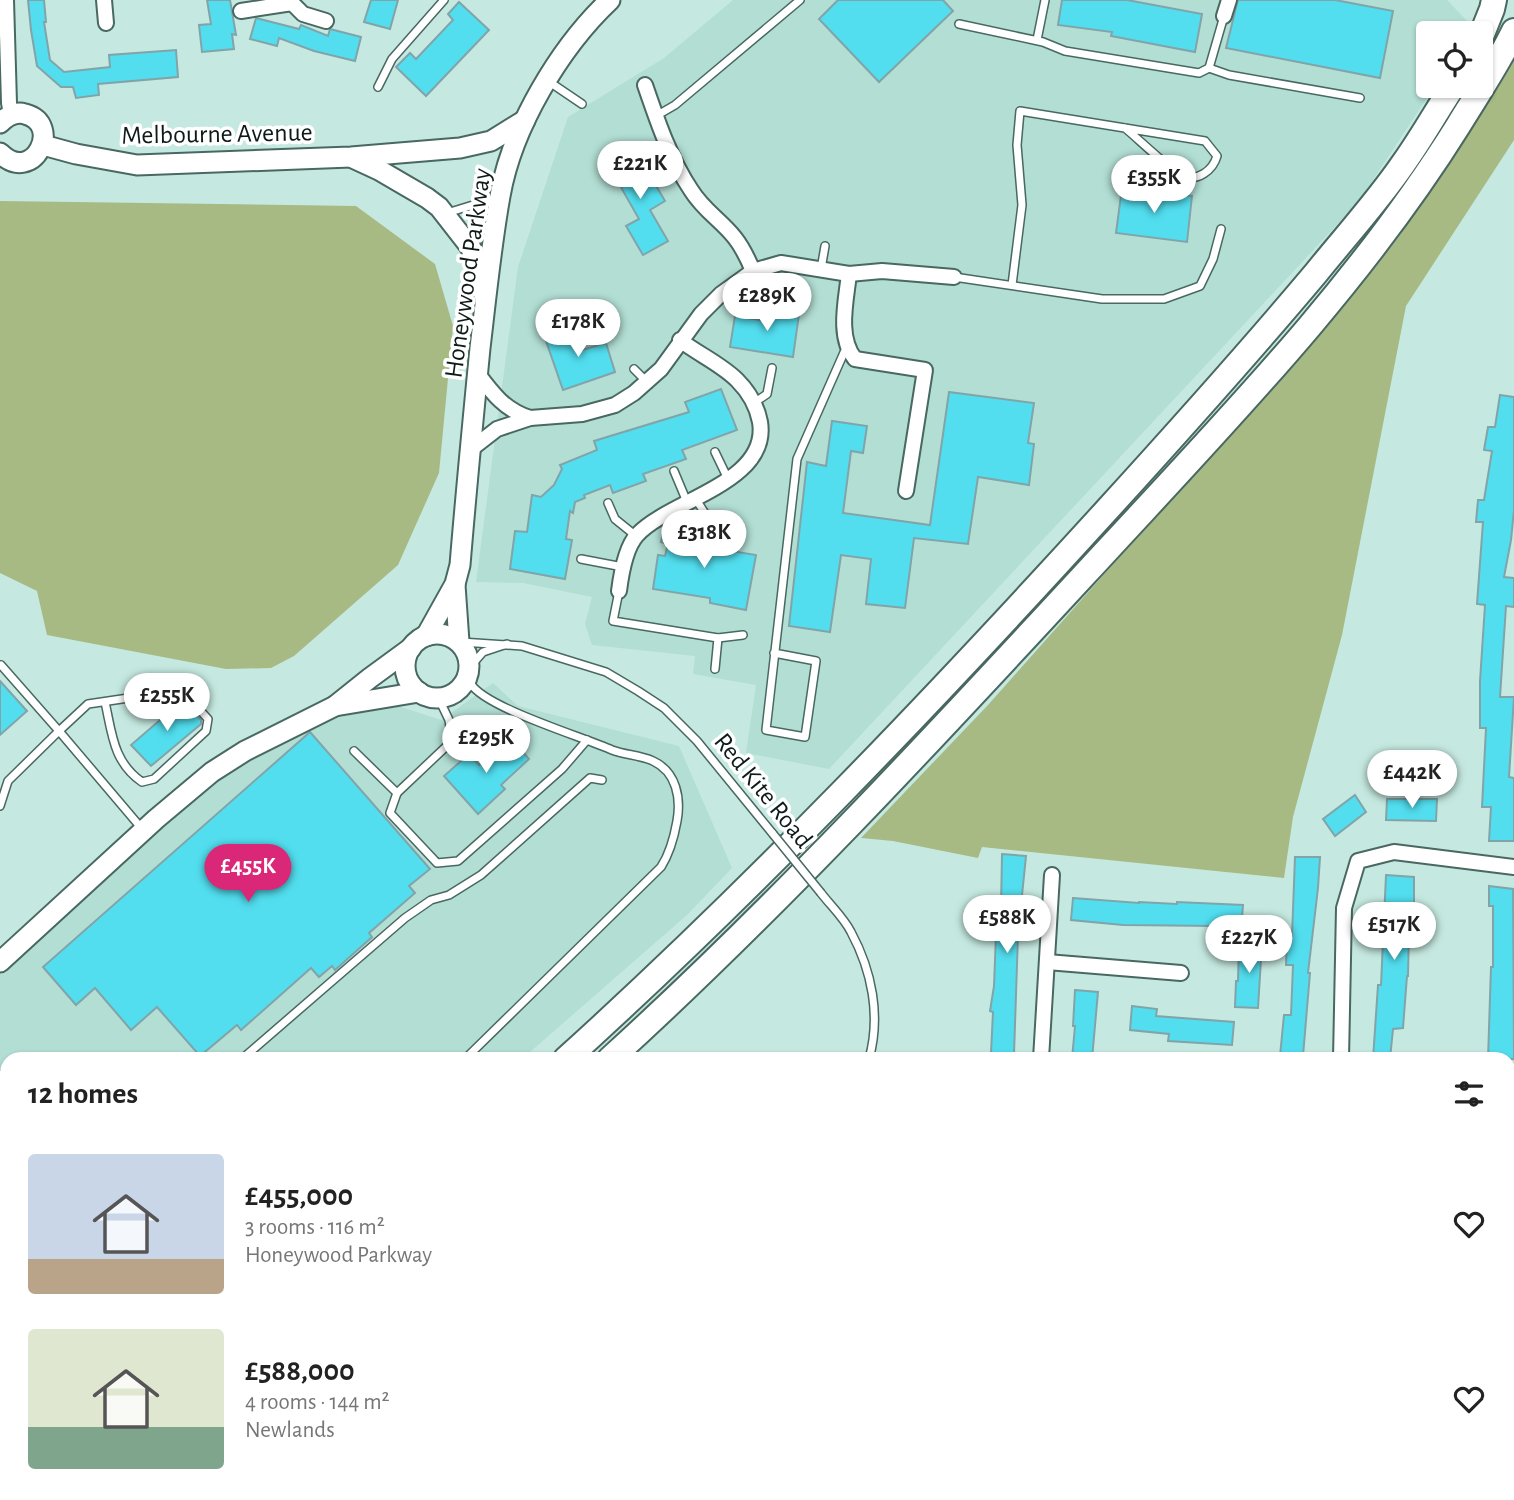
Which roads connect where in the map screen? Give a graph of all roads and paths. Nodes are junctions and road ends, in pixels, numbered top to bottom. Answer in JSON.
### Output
{"nodes":[{"id":1,"x":6,"y":0,"type":"edge"},
{"id":2,"x":104,"y":0,"type":"edge"},
{"id":3,"x":444,"y":0,"type":"edge"},
{"id":4,"x":610,"y":0,"type":"edge"},
{"id":5,"x":800,"y":0,"type":"edge"},
{"id":6,"x":1045,"y":0,"type":"edge"},
{"id":7,"x":1229,"y":0,"type":"edge"},
{"id":8,"x":292,"y":2,"type":"edge"},
{"id":9,"x":1493,"y":4,"type":"edge"},
{"id":10,"x":241,"y":11,"type":"dead end"},
{"id":11,"x":1224,"y":16,"type":"joint"},
{"id":12,"x":326,"y":21,"type":"dead end"},
{"id":13,"x":1487,"y":21,"type":"edge"},
{"id":14,"x":106,"y":23,"type":"dead end"},
{"id":15,"x":959,"y":24,"type":"dead end"},
{"id":16,"x":1511,"y":38,"type":"edge"},
{"id":17,"x":1037,"y":40,"type":"junction"},
{"id":18,"x":1209,"y":68,"type":"junction"},
{"id":19,"x":547,"y":80,"type":"junction"},
{"id":20,"x":645,"y":85,"type":"dead end"},
{"id":21,"x":379,"y":87,"type":"dead end"},
{"id":22,"x":1445,"y":98,"type":"edge"},
{"id":23,"x":1360,"y":99,"type":"dead end"},
{"id":24,"x":582,"y":104,"type":"dead end"},
{"id":25,"x":656,"y":116,"type":"junction"},
{"id":26,"x":6,"y":118,"type":"edge"},
{"id":27,"x":524,"y":120,"type":"junction"},
{"id":28,"x":1125,"y":128,"type":"junction"},
{"id":29,"x":43,"y":145,"type":"junction"},
{"id":30,"x":0,"y":153,"type":"edge"},
{"id":31,"x":351,"y":157,"type":"junction"},
{"id":32,"x":499,"y":196,"type":"junction"},
{"id":33,"x":444,"y":214,"type":"junction"},
{"id":34,"x":1221,"y":229,"type":"dead end"},
{"id":35,"x":825,"y":246,"type":"dead end"},
{"id":36,"x":821,"y":270,"type":"junction"},
{"id":37,"x":753,"y":271,"type":"junction"},
{"id":38,"x":849,"y":274,"type":"junction"},
{"id":39,"x":954,"y":277,"type":"joint"},
{"id":40,"x":1012,"y":285,"type":"junction"},
{"id":41,"x":485,"y":300,"type":"junction"},
{"id":42,"x":680,"y":340,"type":"junction"},
{"id":43,"x":846,"y":348,"type":"junction"},
{"id":44,"x":772,"y":368,"type":"dead end"},
{"id":45,"x":635,"y":369,"type":"dead end"},
{"id":46,"x":478,"y":374,"type":"junction"},
{"id":47,"x":648,"y":383,"type":"junction"},
{"id":48,"x":754,"y":403,"type":"junction"},
{"id":49,"x":530,"y":418,"type":"junction"},
{"id":50,"x":470,"y":450,"type":"junction"},
{"id":51,"x":715,"y":452,"type":"dead end"},
{"id":52,"x":674,"y":471,"type":"dead end"},
{"id":53,"x":728,"y":479,"type":"junction"},
{"id":54,"x":906,"y":491,"type":"dead end"},
{"id":55,"x":691,"y":500,"type":"junction"},
{"id":56,"x":608,"y":503,"type":"dead end"},
{"id":57,"x":636,"y":536,"type":"junction"},
{"id":58,"x":721,"y":538,"type":"dead end"},
{"id":59,"x":581,"y":559,"type":"dead end"},
{"id":60,"x":623,"y":567,"type":"junction"},
{"id":61,"x":455,"y":584,"type":"junction"},
{"id":62,"x":618,"y":591,"type":"joint"},
{"id":63,"x":743,"y":635,"type":"dead end"},
{"id":64,"x":718,"y":638,"type":"junction"},
{"id":65,"x":418,"y":642,"type":"junction"},
{"id":66,"x":459,"y":642,"type":"junction"},
{"id":67,"x":508,"y":645,"type":"junction"},
{"id":68,"x":774,"y":653,"type":"junction"},
{"id":69,"x":1,"y":666,"type":"edge"},
{"id":70,"x":469,"y":668,"type":"junction"},
{"id":71,"x":715,"y":669,"type":"dead end"},
{"id":72,"x":428,"y":695,"type":"junction"},
{"id":73,"x":105,"y":702,"type":"junction"},
{"id":74,"x":335,"y":706,"type":"junction"},
{"id":75,"x":59,"y":731,"type":"junction"},
{"id":76,"x":587,"y":740,"type":"junction"},
{"id":77,"x":354,"y":751,"type":"dead end"},
{"id":78,"x":603,"y":780,"type":"dead end"},
{"id":79,"x":397,"y":793,"type":"junction"},
{"id":80,"x":0,"y":806,"type":"edge"},
{"id":81,"x":144,"y":830,"type":"junction"},
{"id":82,"x":1514,"y":867,"type":"edge"},
{"id":83,"x":1052,"y":875,"type":"dead end"},
{"id":84,"x":0,"y":962,"type":"edge"},
{"id":85,"x":1047,"y":962,"type":"junction"},
{"id":86,"x":1181,"y":973,"type":"dead end"},
{"id":87,"x":250,"y":1052,"type":"edge"},
{"id":88,"x":472,"y":1052,"type":"edge"},
{"id":89,"x":574,"y":1052,"type":"edge"},
{"id":90,"x":618,"y":1052,"type":"edge"},
{"id":91,"x":871,"y":1052,"type":"edge"},
{"id":92,"x":1041,"y":1052,"type":"edge"},
{"id":93,"x":1341,"y":1052,"type":"edge"}],
"edges":[{"from":1,"to":26,"type":"street"},
{"from":2,"to":14,"type":"street"},
{"from":3,"to":21,"type":"lane"},
{"from":4,"to":19,"type":"street","name":"Honeywood Parkway"},
{"from":5,"to":25,"type":"lane"},
{"from":6,"to":17,"type":"lane"},
{"from":7,"to":11,"type":"street"},
{"from":8,"to":10,"type":"street"},
{"from":8,"to":12,"type":"street"},
{"from":9,"to":13,"type":"highway"},
{"from":11,"to":18,"type":"lane"},
{"from":15,"to":17,"type":"lane"},
{"from":16,"to":90,"type":"highway"},
{"from":17,"to":18,"type":"lane"},
{"from":18,"to":23,"type":"lane"},
{"from":19,"to":24,"type":"lane"},
{"from":19,"to":27,"type":"street","name":"Honeywood Parkway"},
{"from":20,"to":25,"type":"street"},
{"from":22,"to":89,"type":"highway"},
{"from":25,"to":37,"type":"street"},
{"from":26,"to":29,"type":"street"},
{"from":27,"to":31,"type":"street","name":"Melbourne Avenue"},
{"from":27,"to":32,"type":"street","name":"Honeywood Parkway"},
{"from":28,"to":28,"type":"lane"},
{"from":28,"to":40,"type":"lane"},
{"from":29,"to":30,"type":"street"},
{"from":29,"to":31,"type":"street","name":"Melbourne Avenue"},
{"from":31,"to":33,"type":"street","name":"Melbourne Avenue"},
{"from":32,"to":33,"type":"lane"},
{"from":32,"to":41,"type":"street","name":"Honeywood Parkway"},
{"from":33,"to":41,"type":"street","name":"Melbourne Avenue"},
{"from":34,"to":40,"type":"lane"},
{"from":35,"to":36,"type":"lane"},
{"from":36,"to":37,"type":"street"},
{"from":36,"to":38,"type":"street"},
{"from":37,"to":42,"type":"street"},
{"from":38,"to":39,"type":"street"},
{"from":38,"to":43,"type":"street"},
{"from":39,"to":40,"type":"lane"},
{"from":41,"to":46,"type":"street","name":"Honeywood Parkway"},
{"from":42,"to":47,"type":"street"},
{"from":42,"to":48,"type":"street"},
{"from":43,"to":54,"type":"street"},
{"from":43,"to":68,"type":"lane"},
{"from":44,"to":48,"type":"lane"},
{"from":45,"to":47,"type":"lane"},
{"from":46,"to":49,"type":"street"},
{"from":46,"to":50,"type":"street","name":"Honeywood Parkway"},
{"from":47,"to":49,"type":"street"},
{"from":48,"to":53,"type":"street"},
{"from":49,"to":50,"type":"street"},
{"from":50,"to":61,"type":"street","name":"Honeywood Parkway"},
{"from":51,"to":53,"type":"lane"},
{"from":52,"to":55,"type":"lane"},
{"from":53,"to":55,"type":"street"},
{"from":55,"to":57,"type":"street"},
{"from":55,"to":58,"type":"lane"},
{"from":56,"to":57,"type":"lane"},
{"from":57,"to":60,"type":"street"},
{"from":59,"to":60,"type":"lane"},
{"from":60,"to":62,"type":"street"},
{"from":61,"to":65,"type":"street","name":"Honeywood Parkway"},
{"from":61,"to":66,"type":"street","name":"Honeywood Parkway"},
{"from":62,"to":64,"type":"lane"},
{"from":63,"to":64,"type":"lane"},
{"from":64,"to":71,"type":"lane"},
{"from":65,"to":66,"type":"street"},
{"from":65,"to":72,"type":"street"},
{"from":65,"to":74,"type":"street","name":"Honeywood Parkway"},
{"from":66,"to":67,"type":"lane","name":"Red Kite Road"},
{"from":66,"to":70,"type":"street"},
{"from":67,"to":70,"type":"lane"},
{"from":67,"to":91,"type":"lane","name":"Red Kite Road","bridge":true},
{"from":68,"to":68,"type":"lane"},
{"from":69,"to":75,"type":"lane"},
{"from":70,"to":72,"type":"street"},
{"from":70,"to":76,"type":"lane"},
{"from":72,"to":74,"type":"street","name":"Honeywood Parkway"},
{"from":72,"to":79,"type":"lane"},
{"from":73,"to":73,"type":"lane"},
{"from":73,"to":75,"type":"lane"},
{"from":74,"to":81,"type":"street","name":"Honeywood Parkway"},
{"from":75,"to":80,"type":"lane"},
{"from":75,"to":81,"type":"lane"},
{"from":76,"to":79,"type":"lane"},
{"from":76,"to":88,"type":"lane"},
{"from":77,"to":79,"type":"lane"},
{"from":78,"to":87,"type":"lane"},
{"from":81,"to":84,"type":"street","name":"Honeywood Parkway"},
{"from":82,"to":93,"type":"street"},
{"from":83,"to":85,"type":"street"},
{"from":85,"to":86,"type":"street"},
{"from":85,"to":92,"type":"street"}]}
